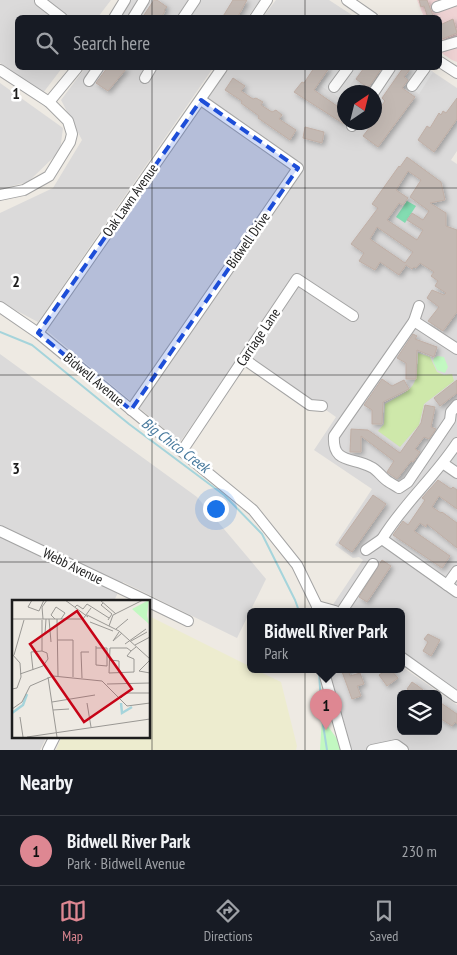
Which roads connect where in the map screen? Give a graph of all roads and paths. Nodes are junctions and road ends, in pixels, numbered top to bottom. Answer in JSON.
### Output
{"nodes":[{"id":1,"x":125,"y":0,"type":"edge"},
{"id":2,"x":144,"y":0,"type":"edge"},
{"id":3,"x":195,"y":0,"type":"edge"},
{"id":4,"x":267,"y":0,"type":"edge"},
{"id":5,"x":347,"y":0,"type":"edge"},
{"id":6,"x":456,"y":0,"type":"edge"},
{"id":7,"x":40,"y":1,"type":"dead end"},
{"id":8,"x":437,"y":7,"type":"dead end"},
{"id":9,"x":58,"y":15,"type":"edge"},
{"id":10,"x":116,"y":15,"type":"edge"},
{"id":11,"x":134,"y":15,"type":"edge"},
{"id":12,"x":185,"y":15,"type":"edge"},
{"id":13,"x":257,"y":15,"type":"edge"},
{"id":14,"x":370,"y":15,"type":"edge"},
{"id":15,"x":457,"y":42,"type":"edge"},
{"id":16,"x":442,"y":46,"type":"edge"},
{"id":17,"x":442,"y":63,"type":"edge"},
{"id":18,"x":0,"y":70,"type":"edge"},
{"id":19,"x":75,"y":70,"type":"edge"},
{"id":20,"x":97,"y":70,"type":"edge"},
{"id":21,"x":150,"y":70,"type":"edge"},
{"id":22,"x":221,"y":70,"type":"edge"},
{"id":23,"x":347,"y":70,"type":"edge"},
{"id":24,"x":389,"y":70,"type":"edge"},
{"id":25,"x":423,"y":70,"type":"edge"},
{"id":26,"x":457,"y":73,"type":"edge"},
{"id":27,"x":144,"y":78,"type":"dead end"},
{"id":28,"x":89,"y":81,"type":"dead end"},
{"id":29,"x":379,"y":85,"type":"edge"},
{"id":30,"x":412,"y":86,"type":"dead end"},
{"id":31,"x":334,"y":87,"type":"dead end"},
{"id":32,"x":201,"y":100,"type":"junction"},
{"id":33,"x":49,"y":102,"type":"junction"},
{"id":34,"x":0,"y":195,"type":"edge"},
{"id":35,"x":419,"y":306,"type":"dead end"},
{"id":36,"x":0,"y":307,"type":"edge"},
{"id":37,"x":353,"y":316,"type":"dead end"},
{"id":38,"x":414,"y":321,"type":"junction"},
{"id":39,"x":38,"y":333,"type":"junction"},
{"id":40,"x":457,"y":349,"type":"edge"},
{"id":41,"x":244,"y":359,"type":"junction"},
{"id":42,"x":457,"y":405,"type":"edge"},
{"id":43,"x":322,"y":406,"type":"dead end"},
{"id":44,"x":131,"y":410,"type":"junction"},
{"id":45,"x":457,"y":443,"type":"edge"},
{"id":46,"x":182,"y":451,"type":"junction"},
{"id":47,"x":444,"y":464,"type":"junction"},
{"id":48,"x":457,"y":473,"type":"edge"},
{"id":49,"x":0,"y":531,"type":"edge"},
{"id":50,"x":382,"y":538,"type":"junction"},
{"id":51,"x":366,"y":550,"type":"dead end"},
{"id":52,"x":373,"y":564,"type":"dead end"},
{"id":53,"x":457,"y":571,"type":"edge"},
{"id":54,"x":447,"y":585,"type":"junction"},
{"id":55,"x":457,"y":592,"type":"edge"},
{"id":56,"x":144,"y":600,"type":"edge"},
{"id":57,"x":150,"y":603,"type":"edge"},
{"id":58,"x":317,"y":608,"type":"edge"},
{"id":59,"x":344,"y":608,"type":"edge"},
{"id":60,"x":188,"y":621,"type":"dead end"},
{"id":61,"x":405,"y":660,"type":"edge"},
{"id":62,"x":324,"y":673,"type":"edge"},
{"id":63,"x":457,"y":697,"type":"edge"},
{"id":64,"x":54,"y":738,"type":"edge"},
{"id":65,"x":48,"y":750,"type":"edge"},
{"id":66,"x":346,"y":750,"type":"edge"},
{"id":67,"x":372,"y":750,"type":"edge"},
{"id":68,"x":403,"y":750,"type":"edge"}],
"edges":[{"from":1,"to":10,"type":"street"},
{"from":2,"to":11,"type":"street"},
{"from":3,"to":12,"type":"street"},
{"from":4,"to":13,"type":"street"},
{"from":5,"to":14,"type":"street"},
{"from":6,"to":8,"type":"street"},
{"from":7,"to":9,"type":"street"},
{"from":15,"to":16,"type":"street"},
{"from":17,"to":26,"type":"street"},
{"from":18,"to":33,"type":"street"},
{"from":19,"to":33,"type":"street"},
{"from":20,"to":28,"type":"street"},
{"from":21,"to":27,"type":"street"},
{"from":22,"to":32,"type":"street","name":"Oak Lawn Avenue"},
{"from":23,"to":31,"type":"street"},
{"from":24,"to":29,"type":"street"},
{"from":25,"to":30,"type":"street"},
{"from":32,"to":39,"type":"street","name":"Oak Lawn Avenue"},
{"from":32,"to":44,"type":"street","name":"Bidwell Drive"},
{"from":33,"to":34,"type":"street"},
{"from":35,"to":38,"type":"street"},
{"from":36,"to":39,"type":"street","name":"Bidwell Avenue"},
{"from":37,"to":41,"type":"street","name":"Carriage Lane"},
{"from":38,"to":40,"type":"street"},
{"from":38,"to":42,"type":"street"},
{"from":39,"to":44,"type":"street","name":"Bidwell Avenue"},
{"from":41,"to":43,"type":"street"},
{"from":41,"to":46,"type":"street","name":"Carriage Lane"},
{"from":44,"to":46,"type":"street","name":"Bidwell Avenue"},
{"from":45,"to":47,"type":"street"},
{"from":46,"to":58,"type":"street","name":"Bidwell Avenue"},
{"from":47,"to":48,"type":"street"},
{"from":47,"to":50,"type":"street"},
{"from":49,"to":56,"type":"street","name":"Webb Avenue"},
{"from":50,"to":51,"type":"street"},
{"from":50,"to":54,"type":"street"},
{"from":52,"to":59,"type":"street"},
{"from":53,"to":54,"type":"street"},
{"from":54,"to":55,"type":"street"},
{"from":57,"to":60,"type":"street","name":"Webb Avenue"},
{"from":61,"to":63,"type":"street"},
{"from":62,"to":66,"type":"street"},
{"from":64,"to":65,"type":"street"},
{"from":67,"to":68,"type":"street"}]}
